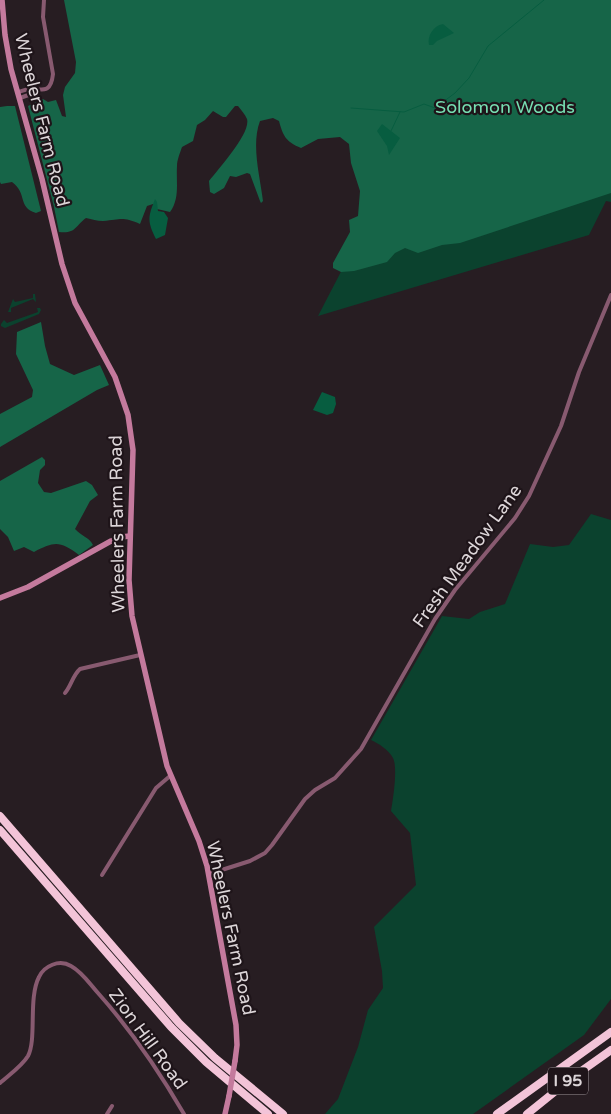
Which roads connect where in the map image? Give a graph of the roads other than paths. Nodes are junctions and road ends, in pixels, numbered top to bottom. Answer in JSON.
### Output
{"nodes":[{"id":1,"x":2,"y":0,"type":"edge"},
{"id":2,"x":44,"y":0,"type":"edge"},
{"id":3,"x":19,"y":95,"type":"junction"},
{"id":4,"x":611,"y":295,"type":"edge"},
{"id":5,"x":130,"y":536,"type":"junction"},
{"id":6,"x":0,"y":598,"type":"edge"},
{"id":7,"x":140,"y":655,"type":"junction"},
{"id":8,"x":65,"y":693,"type":"dead end"},
{"id":9,"x":170,"y":776,"type":"junction"},
{"id":10,"x":0,"y":816,"type":"edge"},
{"id":11,"x":0,"y":830,"type":"edge"},
{"id":12,"x":209,"y":874,"type":"junction"},
{"id":13,"x":102,"y":875,"type":"dead end"},
{"id":14,"x":611,"y":1032,"type":"edge"},
{"id":15,"x":611,"y":1050,"type":"edge"},
{"id":16,"x":550,"y":1076,"type":"junction"},
{"id":17,"x":0,"y":1082,"type":"edge"},
{"id":18,"x":266,"y":1101,"type":"junction"},
{"id":19,"x":112,"y":1106,"type":"dead end"},
{"id":20,"x":107,"y":1114,"type":"edge"},
{"id":21,"x":184,"y":1114,"type":"edge"},
{"id":22,"x":225,"y":1114,"type":"edge"},
{"id":23,"x":268,"y":1114,"type":"edge"},
{"id":24,"x":283,"y":1114,"type":"edge"},
{"id":25,"x":288,"y":1114,"type":"edge"},
{"id":26,"x":498,"y":1114,"type":"edge"},
{"id":27,"x":504,"y":1114,"type":"edge"},
{"id":28,"x":527,"y":1114,"type":"edge"}],
"edges":[{"from":1,"to":3,"type":"main road","name":"Wheelers Farm Road"},
{"from":2,"to":3,"type":"street"},
{"from":3,"to":5,"type":"main road","name":"Wheelers Farm Road"},
{"from":4,"to":12,"type":"street","name":"Fresh Meadow Lane"},
{"from":5,"to":6,"type":"main road"},
{"from":5,"to":7,"type":"main road","name":"Wheelers Farm Road"},
{"from":7,"to":8,"type":"street"},
{"from":7,"to":9,"type":"main road","name":"Wheelers Farm Road"},
{"from":9,"to":12,"type":"main road","name":"Wheelers Farm Road"},
{"from":9,"to":13,"type":"street"},
{"from":10,"to":18,"type":"highway"},
{"from":11,"to":23,"type":"highway"},
{"from":12,"to":22,"type":"main road","name":"Wheelers Farm Road","bridge":true},
{"from":14,"to":16,"type":"highway","number":"I 95"},
{"from":15,"to":28,"type":"highway","number":"I 95"},
{"from":16,"to":26,"type":"highway"},
{"from":16,"to":27,"type":"highway","number":"I 95"},
{"from":17,"to":21,"type":"street","name":"Zion Hill Road"},
{"from":18,"to":24,"type":"highway"},
{"from":18,"to":25,"type":"highway"},
{"from":19,"to":20,"type":"street"}]}
